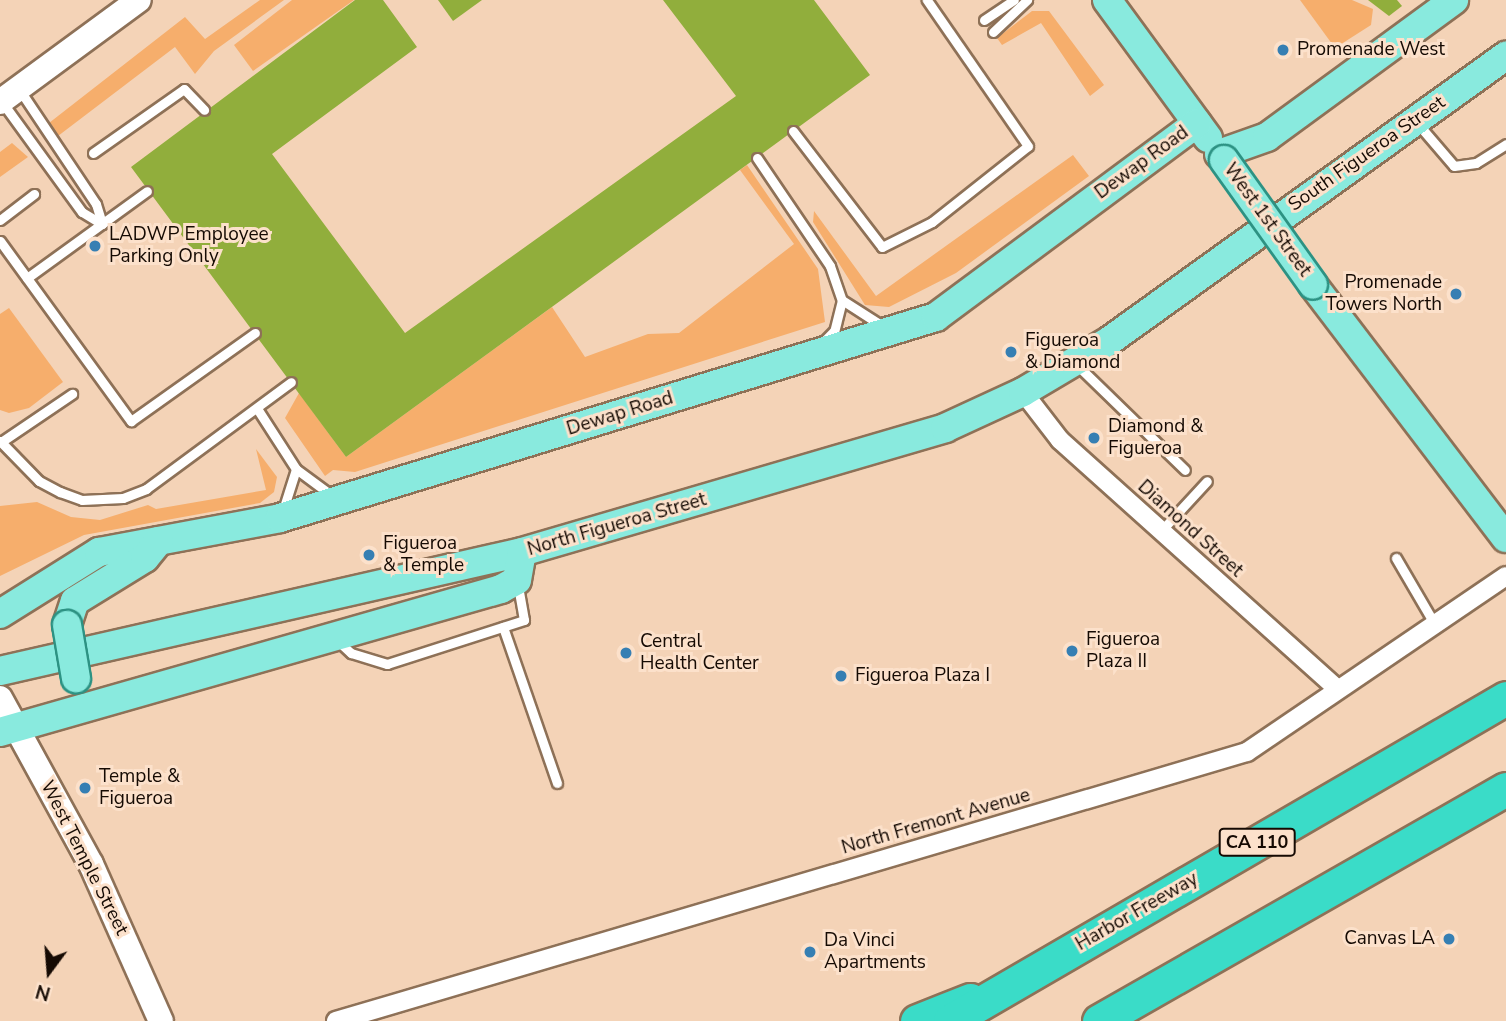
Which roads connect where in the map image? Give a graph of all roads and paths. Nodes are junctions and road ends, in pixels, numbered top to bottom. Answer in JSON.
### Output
{"nodes":[{"id":1,"x":139,"y":0,"type":"edge"},
{"id":2,"x":927,"y":0,"type":"edge"},
{"id":3,"x":1014,"y":0,"type":"edge"},
{"id":4,"x":1027,"y":0,"type":"edge"},
{"id":5,"x":1107,"y":0,"type":"edge"},
{"id":6,"x":1454,"y":0,"type":"edge"},
{"id":7,"x":984,"y":20,"type":"dead end"},
{"id":8,"x":993,"y":33,"type":"dead end"},
{"id":9,"x":1506,"y":56,"type":"edge"},
{"id":10,"x":7,"y":97,"type":"edge"},
{"id":11,"x":204,"y":110,"type":"dead end"},
{"id":12,"x":1415,"y":121,"type":"junction"},
{"id":13,"x":1197,"y":122,"type":"junction"},
{"id":14,"x":793,"y":131,"type":"dead end"},
{"id":15,"x":1506,"y":144,"type":"edge"},
{"id":16,"x":93,"y":153,"type":"dead end"},
{"id":17,"x":1222,"y":157,"type":"junction"},
{"id":18,"x":757,"y":158,"type":"dead end"},
{"id":19,"x":147,"y":191,"type":"dead end"},
{"id":20,"x":34,"y":194,"type":"dead end"},
{"id":21,"x":0,"y":220,"type":"edge"},
{"id":22,"x":102,"y":223,"type":"junction"},
{"id":23,"x":0,"y":241,"type":"edge"},
{"id":24,"x":1193,"y":276,"type":"joint"},
{"id":25,"x":27,"y":278,"type":"junction"},
{"id":26,"x":842,"y":300,"type":"junction"},
{"id":27,"x":962,"y":300,"type":"junction"},
{"id":28,"x":255,"y":332,"type":"dead end"},
{"id":29,"x":1074,"y":363,"type":"junction"},
{"id":30,"x":754,"y":375,"type":"junction"},
{"id":31,"x":291,"y":382,"type":"dead end"},
{"id":32,"x":1023,"y":392,"type":"junction"},
{"id":33,"x":72,"y":394,"type":"dead end"},
{"id":34,"x":258,"y":410,"type":"junction"},
{"id":35,"x":1,"y":442,"type":"edge"},
{"id":36,"x":296,"y":469,"type":"junction"},
{"id":37,"x":1185,"y":470,"type":"dead end"},
{"id":38,"x":1207,"y":481,"type":"dead end"},
{"id":39,"x":360,"y":493,"type":"junction"},
{"id":40,"x":280,"y":518,"type":"junction"},
{"id":41,"x":1160,"y":532,"type":"junction"},
{"id":42,"x":1506,"y":538,"type":"edge"},
{"id":43,"x":159,"y":541,"type":"junction"},
{"id":44,"x":522,"y":552,"type":"junction"},
{"id":45,"x":1396,"y":558,"type":"dead end"},
{"id":46,"x":1506,"y":576,"type":"edge"},
{"id":47,"x":517,"y":580,"type":"junction"},
{"id":48,"x":0,"y":614,"type":"edge"},
{"id":49,"x":1434,"y":623,"type":"junction"},
{"id":50,"x":503,"y":627,"type":"junction"},
{"id":51,"x":334,"y":637,"type":"junction"},
{"id":52,"x":0,"y":671,"type":"edge"},
{"id":53,"x":1338,"y":689,"type":"junction"},
{"id":54,"x":1506,"y":698,"type":"edge"},
{"id":55,"x":1,"y":699,"type":"edge"},
{"id":56,"x":101,"y":702,"type":"junction"},
{"id":57,"x":8,"y":730,"type":"edge"},
{"id":58,"x":557,"y":783,"type":"dead end"},
{"id":59,"x":1506,"y":789,"type":"edge"},
{"id":60,"x":1009,"y":986,"type":"junction"},
{"id":61,"x":162,"y":1021,"type":"edge"},
{"id":62,"x":336,"y":1021,"type":"edge"},
{"id":63,"x":917,"y":1021,"type":"edge"},
{"id":64,"x":950,"y":1021,"type":"edge"},
{"id":65,"x":1099,"y":1021,"type":"edge"}],
"edges":[{"from":1,"to":10,"type":"main road"},
{"from":2,"to":14,"type":"lane"},
{"from":3,"to":7,"type":"lane"},
{"from":4,"to":8,"type":"lane"},
{"from":5,"to":13,"type":"main road","name":"West 1st Street"},
{"from":6,"to":17,"type":"main road"},
{"from":9,"to":12,"type":"main road","name":"South Figueroa Street"},
{"from":10,"to":22,"type":"lane"},
{"from":10,"to":22,"type":"lane"},
{"from":11,"to":16,"type":"lane"},
{"from":12,"to":15,"type":"lane"},
{"from":12,"to":24,"type":"main road","name":"South Figueroa Street"},
{"from":13,"to":17,"type":"main road","name":"West 1st Street"},
{"from":13,"to":27,"type":"main road","name":"Dewap Road"},
{"from":17,"to":42,"type":"main road","name":"West 1st Street","bridge":true},
{"from":18,"to":26,"type":"lane"},
{"from":19,"to":22,"type":"lane"},
{"from":20,"to":21,"type":"lane"},
{"from":22,"to":25,"type":"lane"},
{"from":23,"to":25,"type":"lane"},
{"from":24,"to":29,"type":"main road","name":"North Figueroa Street"},
{"from":25,"to":28,"type":"lane"},
{"from":26,"to":27,"type":"lane"},
{"from":26,"to":30,"type":"lane"},
{"from":27,"to":30,"type":"main road","name":"Dewap Road"},
{"from":29,"to":32,"type":"main road","name":"North Figueroa Street"},
{"from":29,"to":37,"type":"lane"},
{"from":30,"to":39,"type":"main road","name":"Dewap Road"},
{"from":31,"to":34,"type":"lane"},
{"from":32,"to":41,"type":"street","name":"Diamond Street"},
{"from":32,"to":44,"type":"main road","name":"North Figueroa Street"},
{"from":33,"to":35,"type":"lane"},
{"from":34,"to":35,"type":"lane"},
{"from":34,"to":36,"type":"lane"},
{"from":36,"to":39,"type":"lane"},
{"from":36,"to":40,"type":"lane"},
{"from":38,"to":41,"type":"lane"},
{"from":39,"to":40,"type":"main road","name":"Dewap Road"},
{"from":40,"to":43,"type":"main road","name":"Dewap Road"},
{"from":41,"to":53,"type":"street","name":"Diamond Street"},
{"from":43,"to":48,"type":"main road","name":"Dewap Road"},
{"from":43,"to":56,"type":"main road","bridge":true},
{"from":44,"to":47,"type":"main road"},
{"from":44,"to":52,"type":"main road","name":"North Figueroa Street"},
{"from":45,"to":49,"type":"lane"},
{"from":46,"to":49,"type":"street","name":"North Fremont Avenue"},
{"from":47,"to":50,"type":"lane"},
{"from":47,"to":51,"type":"main road"},
{"from":49,"to":53,"type":"street","name":"North Fremont Avenue"},
{"from":50,"to":51,"type":"lane"},
{"from":50,"to":58,"type":"lane"},
{"from":51,"to":56,"type":"main road"},
{"from":53,"to":62,"type":"street","name":"North Fremont Avenue"},
{"from":54,"to":60,"type":"highway","name":"Harbor Freeway","number":"CA 110"},
{"from":55,"to":57,"type":"main road","name":"West Temple Street"},
{"from":56,"to":57,"type":"main road"},
{"from":57,"to":61,"type":"main road","name":"West Temple Street"},
{"from":59,"to":65,"type":"highway"},
{"from":60,"to":63,"type":"highway"},
{"from":60,"to":64,"type":"highway","name":"Harbor Freeway","number":"CA 110"}]}
